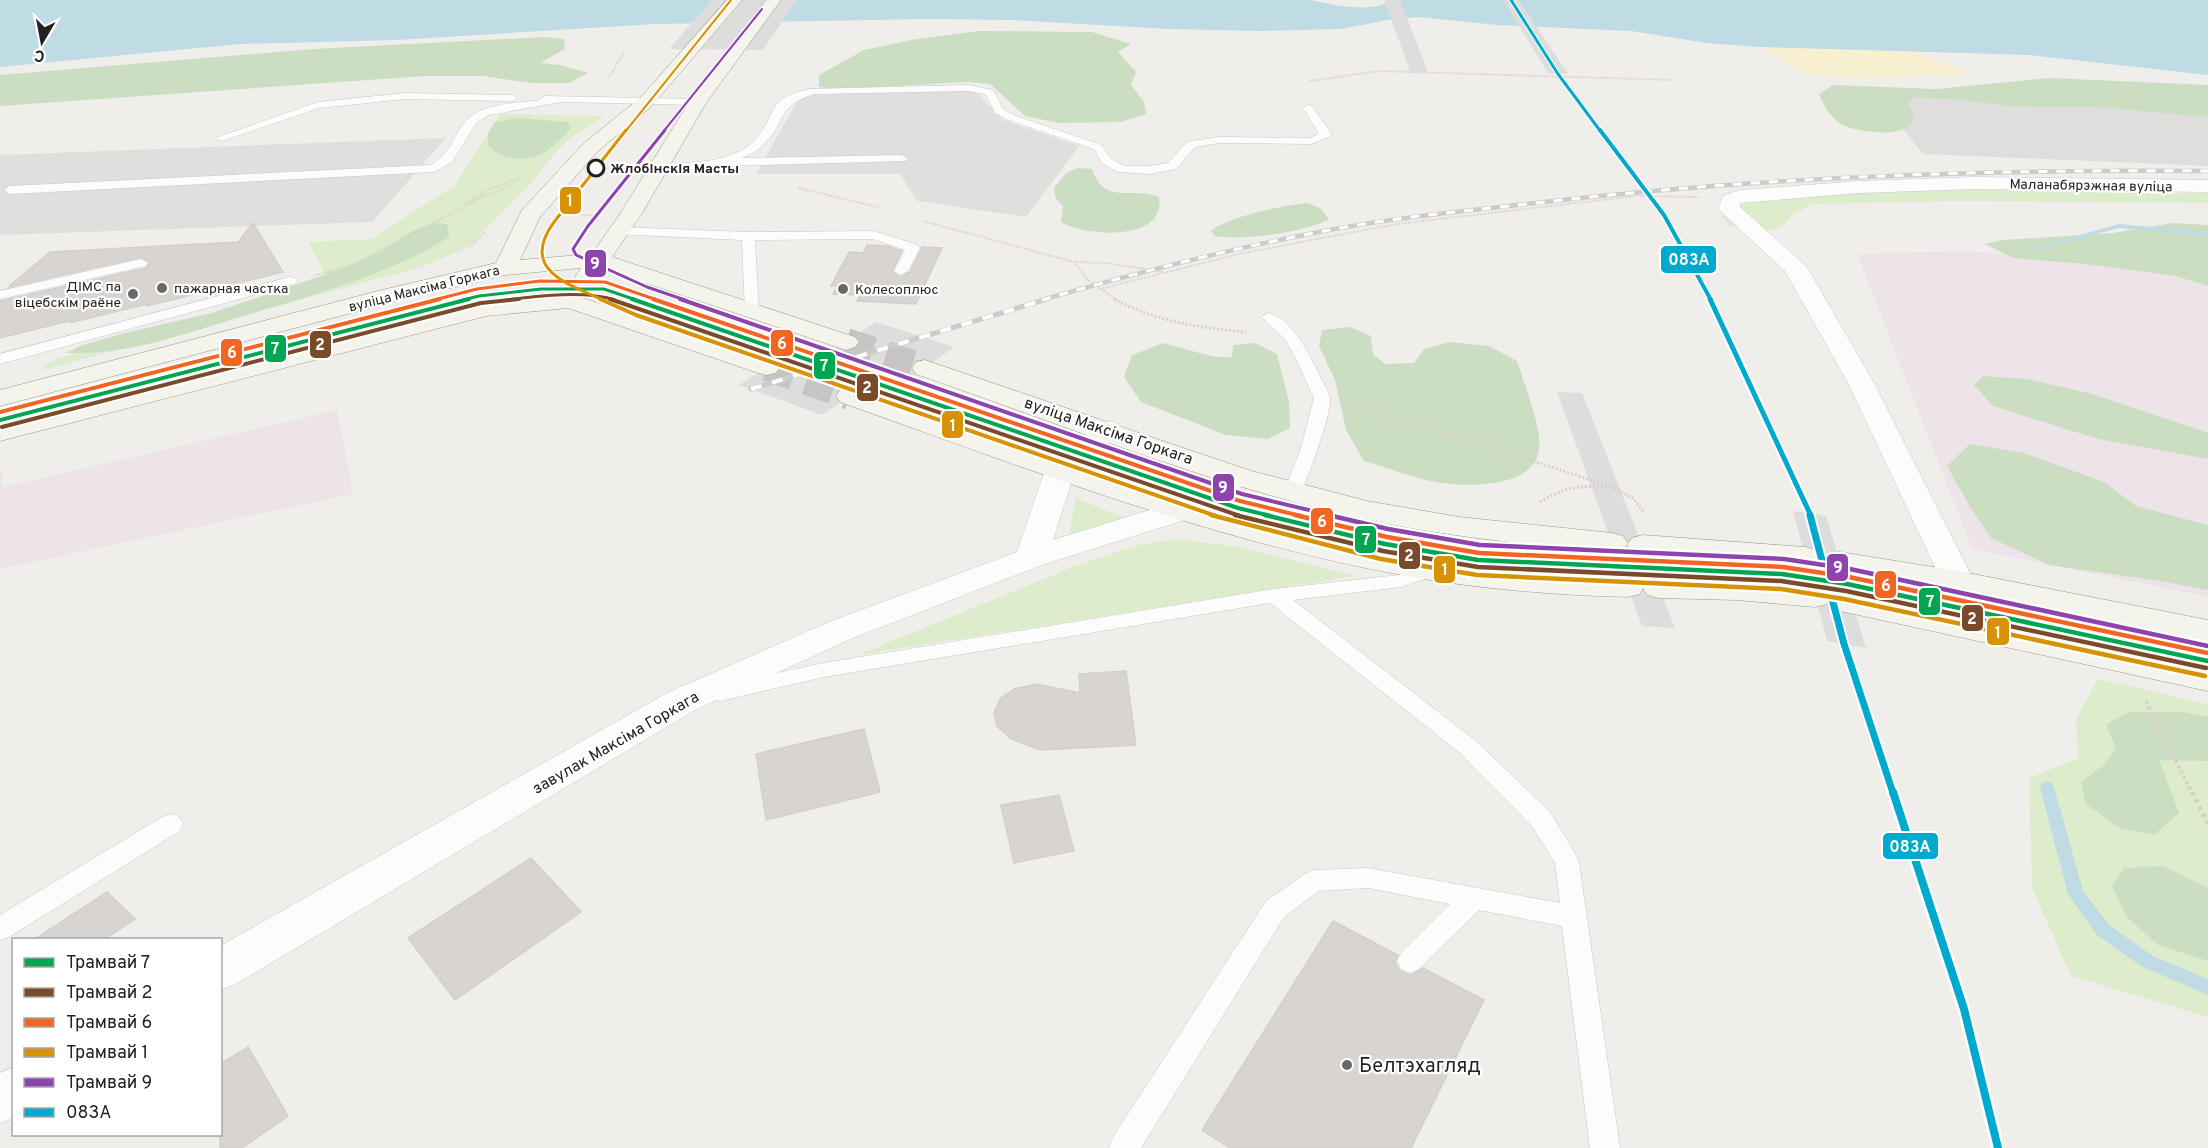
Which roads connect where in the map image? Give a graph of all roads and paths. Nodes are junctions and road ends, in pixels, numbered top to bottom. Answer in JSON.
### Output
{"nodes":[{"id":1,"x":735,"y":0,"type":"edge"},
{"id":2,"x":774,"y":0,"type":"edge"},
{"id":3,"x":625,"y":51,"type":"dead end"},
{"id":4,"x":611,"y":74,"type":"dead end"},
{"id":5,"x":1672,"y":80,"type":"dead end"},
{"id":6,"x":1310,"y":81,"type":"dead end"},
{"id":7,"x":558,"y":100,"type":"junction"},
{"id":8,"x":646,"y":102,"type":"junction"},
{"id":9,"x":698,"y":102,"type":"junction"},
{"id":10,"x":1308,"y":108,"type":"dead end"},
{"id":11,"x":221,"y":138,"type":"dead end"},
{"id":12,"x":902,"y":159,"type":"dead end"},
{"id":13,"x":726,"y":162,"type":"junction"},
{"id":14,"x":660,"y":168,"type":"junction"},
{"id":15,"x":526,"y":175,"type":"dead end"},
{"id":16,"x":513,"y":184,"type":"dead end"},
{"id":17,"x":2208,"y":186,"type":"edge"},
{"id":18,"x":796,"y":188,"type":"dead end"},
{"id":19,"x":10,"y":190,"type":"dead end"},
{"id":20,"x":1730,"y":200,"type":"junction"},
{"id":21,"x":887,"y":210,"type":"dead end"},
{"id":22,"x":454,"y":212,"type":"junction"},
{"id":23,"x":920,"y":220,"type":"dead end"},
{"id":24,"x":619,"y":231,"type":"junction"},
{"id":25,"x":486,"y":232,"type":"dead end"},
{"id":26,"x":748,"y":236,"type":"junction"},
{"id":27,"x":469,"y":248,"type":"dead end"},
{"id":28,"x":599,"y":260,"type":"junction"},
{"id":29,"x":1074,"y":262,"type":"junction"},
{"id":30,"x":141,"y":263,"type":"dead end"},
{"id":31,"x":505,"y":268,"type":"junction"},
{"id":32,"x":901,"y":271,"type":"dead end"},
{"id":33,"x":1168,"y":272,"type":"junction"},
{"id":34,"x":290,"y":281,"type":"joint"},
{"id":35,"x":1100,"y":289,"type":"junction"},
{"id":36,"x":0,"y":296,"type":"edge"},
{"id":37,"x":570,"y":301,"type":"junction"},
{"id":38,"x":752,"y":312,"type":"junction"},
{"id":39,"x":1268,"y":317,"type":"dead end"},
{"id":40,"x":1289,"y":335,"type":"junction"},
{"id":41,"x":846,"y":342,"type":"tunnel mouth"},
{"id":42,"x":0,"y":359,"type":"edge"},
{"id":43,"x":767,"y":367,"type":"tunnel mouth"},
{"id":44,"x":926,"y":368,"type":"tunnel mouth"},
{"id":45,"x":850,"y":396,"type":"tunnel mouth"},
{"id":46,"x":0,"y":398,"type":"edge"},
{"id":47,"x":1322,"y":398,"type":"junction"},
{"id":48,"x":1108,"y":430,"type":"junction"},
{"id":49,"x":0,"y":432,"type":"edge"},
{"id":50,"x":1060,"y":470,"type":"junction"},
{"id":51,"x":1237,"y":476,"type":"junction"},
{"id":52,"x":1615,"y":488,"type":"junction"},
{"id":53,"x":1293,"y":491,"type":"junction"},
{"id":54,"x":1535,"y":506,"type":"dead end"},
{"id":55,"x":1183,"y":510,"type":"junction"},
{"id":56,"x":1634,"y":536,"type":"junction"},
{"id":57,"x":1805,"y":557,"type":"dead end"},
{"id":58,"x":1031,"y":558,"type":"junction"},
{"id":59,"x":1840,"y":562,"type":"dead end"},
{"id":60,"x":1435,"y":569,"type":"junction"},
{"id":61,"x":1958,"y":582,"type":"junction"},
{"id":62,"x":1274,"y":596,"type":"junction"},
{"id":63,"x":1815,"y":596,"type":"dead end"},
{"id":64,"x":1852,"y":603,"type":"dead end"},
{"id":65,"x":1977,"y":628,"type":"junction"},
{"id":66,"x":2208,"y":632,"type":"edge"},
{"id":67,"x":2208,"y":678,"type":"edge"},
{"id":68,"x":2144,"y":697,"type":"dead end"},
{"id":69,"x":682,"y":701,"type":"junction"},
{"id":70,"x":171,"y":824,"type":"dead end"},
{"id":71,"x":2208,"y":824,"type":"edge"},
{"id":72,"x":1474,"y":898,"type":"junction"},
{"id":73,"x":1574,"y":917,"type":"junction"},
{"id":74,"x":0,"y":929,"type":"edge"},
{"id":75,"x":1410,"y":961,"type":"dead end"},
{"id":76,"x":222,"y":969,"type":"edge"},
{"id":77,"x":1124,"y":1148,"type":"edge"},
{"id":78,"x":1605,"y":1148,"type":"edge"}],
"edges":[{"from":1,"to":8,"type":"main road"},
{"from":2,"to":9,"type":"main road"},
{"from":3,"to":4,"type":"path"},
{"from":5,"to":6,"type":"path"},
{"from":7,"to":8,"type":"lane"},
{"from":7,"to":11,"type":"lane"},
{"from":7,"to":19,"type":"lane"},
{"from":8,"to":9,"type":"lane"},
{"from":8,"to":31,"type":"main road"},
{"from":9,"to":14,"type":"main road"},
{"from":10,"to":13,"type":"lane"},
{"from":12,"to":13,"type":"lane"},
{"from":13,"to":14,"type":"lane"},
{"from":14,"to":24,"type":"main road"},
{"from":15,"to":22,"type":"path"},
{"from":16,"to":22,"type":"path"},
{"from":17,"to":20,"type":"street","name":"Маланабярэжная вуліца"},
{"from":18,"to":21,"type":"path"},
{"from":20,"to":33,"type":"path"},
{"from":20,"to":61,"type":"street"},
{"from":22,"to":34,"type":"path"},
{"from":23,"to":29,"type":"path"},
{"from":24,"to":26,"type":"lane"},
{"from":24,"to":28,"type":"main road"},
{"from":25,"to":27,"type":"path"},
{"from":26,"to":32,"type":"lane"},
{"from":26,"to":38,"type":"lane"},
{"from":28,"to":31,"type":"main road","name":"вуліца Максіма Горкага"},
{"from":28,"to":37,"type":"main road"},
{"from":28,"to":38,"type":"main road","name":"вуліца Максіма Горкага"},
{"from":29,"to":33,"type":"path"},
{"from":29,"to":35,"type":"path"},
{"from":30,"to":36,"type":"lane"},
{"from":31,"to":37,"type":"main road"},
{"from":31,"to":46,"type":"main road","name":"вуліца Максіма Горкага"},
{"from":33,"to":35,"type":"path"},
{"from":34,"to":42,"type":"lane"},
{"from":35,"to":40,"type":"path"},
{"from":37,"to":43,"type":"main road"},
{"from":37,"to":49,"type":"main road"},
{"from":38,"to":41,"type":"main road","name":"вуліца Максіма Горкага"},
{"from":39,"to":40,"type":"lane"},
{"from":40,"to":47,"type":"lane"},
{"from":44,"to":48,"type":"main road","name":"вуліца Максіма Горкага"},
{"from":45,"to":50,"type":"main road"},
{"from":47,"to":52,"type":"path"},
{"from":47,"to":53,"type":"lane"},
{"from":48,"to":50,"type":"street"},
{"from":48,"to":51,"type":"main road","name":"вуліца Максіма Горкага"},
{"from":50,"to":55,"type":"main road"},
{"from":50,"to":58,"type":"street"},
{"from":51,"to":53,"type":"main road","name":"вуліца Максіма Горкага"},
{"from":51,"to":55,"type":"street","name":"завулак Максіма Горкага"},
{"from":52,"to":54,"type":"path"},
{"from":52,"to":56,"type":"path"},
{"from":53,"to":56,"type":"main road","name":"вуліца Максіма Горкага"},
{"from":55,"to":58,"type":"street","name":"завулак Максіма Горкага"},
{"from":55,"to":60,"type":"main road"},
{"from":56,"to":57,"type":"main road","name":"вуліца Максіма Горкага"},
{"from":58,"to":69,"type":"street","name":"завулак Максіма Горкага"},
{"from":59,"to":61,"type":"main road"},
{"from":60,"to":62,"type":"lane"},
{"from":60,"to":63,"type":"main road"},
{"from":61,"to":65,"type":"street"},
{"from":61,"to":66,"type":"main road"},
{"from":62,"to":69,"type":"lane"},
{"from":62,"to":73,"type":"lane"},
{"from":64,"to":65,"type":"main road"},
{"from":65,"to":67,"type":"main road"},
{"from":68,"to":71,"type":"path"},
{"from":69,"to":76,"type":"street","name":"завулак Максіма Горкага"},
{"from":70,"to":74,"type":"lane"},
{"from":72,"to":73,"type":"lane"},
{"from":72,"to":75,"type":"lane"},
{"from":72,"to":77,"type":"lane"},
{"from":73,"to":78,"type":"lane"}]}
